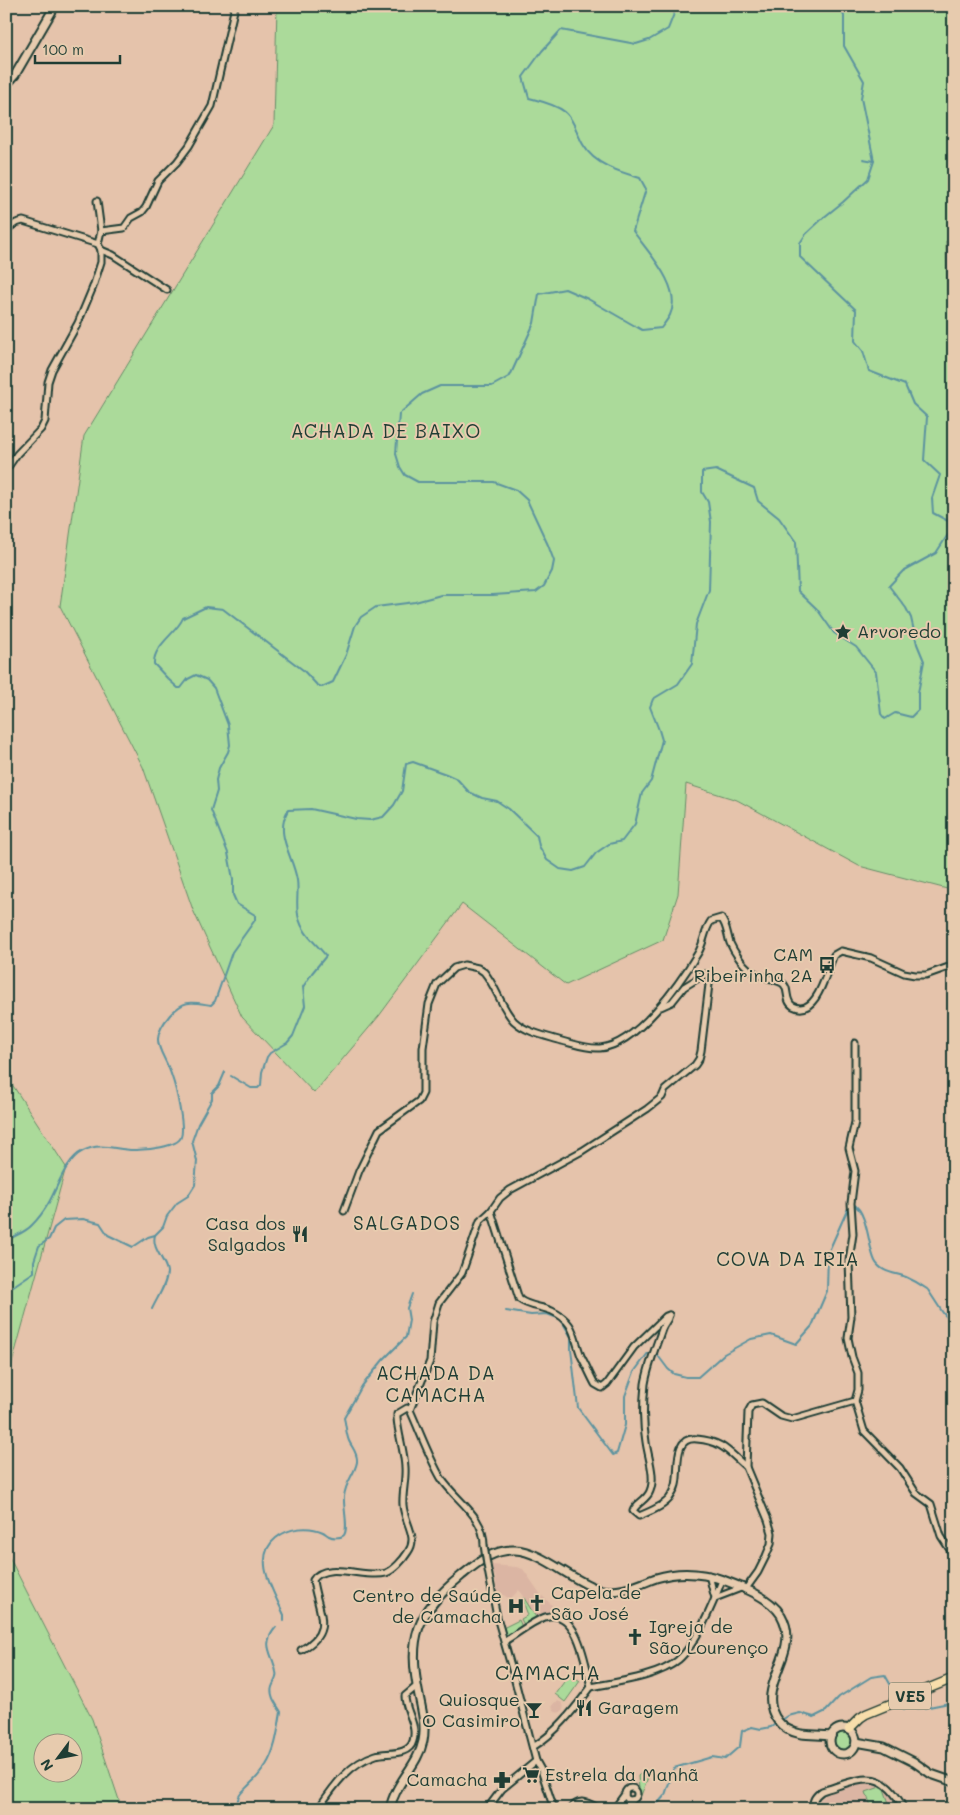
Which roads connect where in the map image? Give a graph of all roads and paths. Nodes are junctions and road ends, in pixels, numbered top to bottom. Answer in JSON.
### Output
{"nodes":[{"id":1,"x":55,"y":6,"type":"edge"},
{"id":2,"x":235,"y":6,"type":"edge"},
{"id":3,"x":6,"y":85,"type":"edge"},
{"id":4,"x":97,"y":201,"type":"dead end"},
{"id":5,"x":6,"y":230,"type":"edge"},
{"id":6,"x":100,"y":231,"type":"junction"},
{"id":7,"x":98,"y":244,"type":"junction"},
{"id":8,"x":102,"y":250,"type":"junction"},
{"id":9,"x":167,"y":290,"type":"dead end"},
{"id":10,"x":6,"y":470,"type":"edge"},
{"id":11,"x":954,"y":965,"type":"edge"},
{"id":12,"x":661,"y":1007,"type":"junction"},
{"id":13,"x":856,"y":1043,"type":"dead end"},
{"id":14,"x":344,"y":1211,"type":"dead end"},
{"id":15,"x":491,"y":1211,"type":"junction"},
{"id":16,"x":855,"y":1401,"type":"junction"},
{"id":17,"x":410,"y":1410,"type":"junction"},
{"id":18,"x":746,"y":1467,"type":"junction"},
{"id":19,"x":954,"y":1556,"type":"edge"},
{"id":20,"x":708,"y":1575,"type":"junction"},
{"id":21,"x":722,"y":1580,"type":"junction"},
{"id":22,"x":743,"y":1589,"type":"junction"},
{"id":23,"x":714,"y":1598,"type":"junction"},
{"id":24,"x":505,"y":1641,"type":"junction"},
{"id":25,"x":300,"y":1650,"type":"dead end"},
{"id":26,"x":954,"y":1678,"type":"edge"},
{"id":27,"x":417,"y":1686,"type":"junction"},
{"id":28,"x":591,"y":1687,"type":"junction"},
{"id":29,"x":849,"y":1729,"type":"junction"},
{"id":30,"x":831,"y":1736,"type":"junction"},
{"id":31,"x":856,"y":1742,"type":"junction"},
{"id":32,"x":533,"y":1747,"type":"junction"},
{"id":33,"x":536,"y":1762,"type":"junction"},
{"id":34,"x":954,"y":1782,"type":"edge"},
{"id":35,"x":625,"y":1793,"type":"junction"},
{"id":36,"x":633,"y":1800,"type":"junction"},
{"id":37,"x":318,"y":1809,"type":"edge"},
{"id":38,"x":390,"y":1809,"type":"edge"},
{"id":39,"x":487,"y":1809,"type":"edge"},
{"id":40,"x":554,"y":1809,"type":"edge"},
{"id":41,"x":570,"y":1809,"type":"edge"},
{"id":42,"x":600,"y":1809,"type":"edge"},
{"id":43,"x":616,"y":1809,"type":"edge"},
{"id":44,"x":814,"y":1809,"type":"edge"},
{"id":45,"x":904,"y":1809,"type":"edge"}],
"edges":[{"from":1,"to":3,"type":"main road"},
{"from":2,"to":6,"type":"street"},
{"from":4,"to":6,"type":"street"},
{"from":5,"to":7,"type":"street"},
{"from":6,"to":7,"type":"street"},
{"from":7,"to":8,"type":"street"},
{"from":8,"to":9,"type":"street"},
{"from":8,"to":10,"type":"street"},
{"from":11,"to":12,"type":"street"},
{"from":12,"to":14,"type":"street"},
{"from":12,"to":15,"type":"street"},
{"from":13,"to":16,"type":"street"},
{"from":15,"to":17,"type":"street"},
{"from":15,"to":18,"type":"street"},
{"from":16,"to":18,"type":"street"},
{"from":16,"to":19,"type":"street"},
{"from":17,"to":24,"type":"street","bridge":true},
{"from":17,"to":25,"type":"street"},
{"from":18,"to":22,"type":"street"},
{"from":20,"to":21,"type":"main road"},
{"from":20,"to":23,"type":"street"},
{"from":20,"to":27,"type":"main road"},
{"from":21,"to":22,"type":"main road"},
{"from":21,"to":23,"type":"street"},
{"from":22,"to":23,"type":"street"},
{"from":22,"to":30,"type":"main road"},
{"from":23,"to":28,"type":"street"},
{"from":24,"to":28,"type":"street"},
{"from":24,"to":32,"type":"street"},
{"from":26,"to":29,"type":"main road","number":"VE5"},
{"from":27,"to":37,"type":"street"},
{"from":27,"to":38,"type":"main road"},
{"from":28,"to":32,"type":"street"},
{"from":29,"to":30,"type":"main road"},
{"from":29,"to":31,"type":"main road"},
{"from":30,"to":31,"type":"main road"},
{"from":31,"to":34,"type":"main road"},
{"from":32,"to":33,"type":"street"},
{"from":33,"to":39,"type":"street"},
{"from":33,"to":40,"type":"street"},
{"from":35,"to":36,"type":"street"},
{"from":35,"to":36,"type":"street"},
{"from":35,"to":43,"type":"street"},
{"from":36,"to":43,"type":"street"},
{"from":41,"to":42,"type":"street"},
{"from":44,"to":45,"type":"street"}]}
